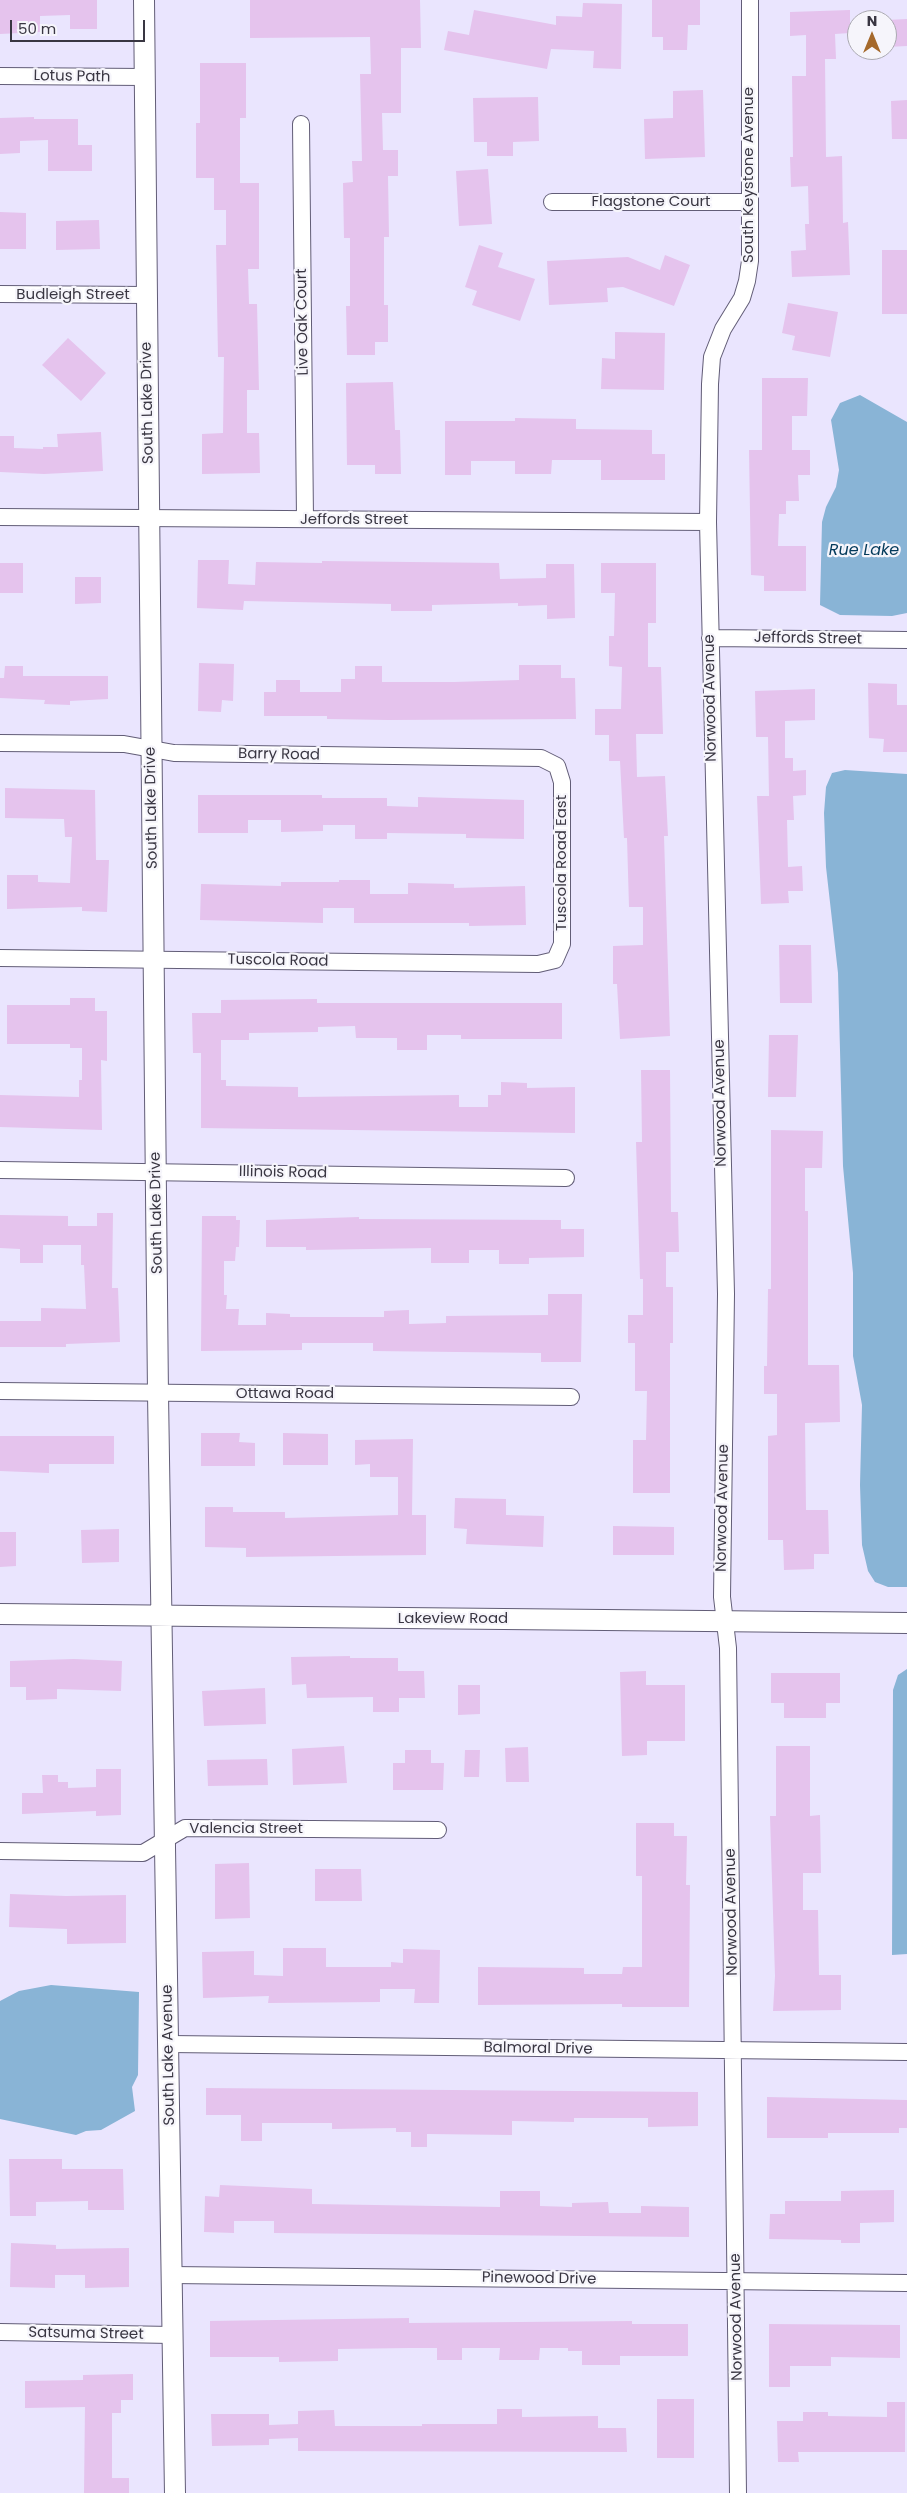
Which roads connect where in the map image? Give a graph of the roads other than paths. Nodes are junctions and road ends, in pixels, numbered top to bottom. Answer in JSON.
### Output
{"nodes":[{"id":1,"x":144,"y":0,"type":"edge"},
{"id":2,"x":750,"y":0,"type":"edge"},
{"id":3,"x":0,"y":76,"type":"edge"},
{"id":4,"x":145,"y":77,"type":"junction"},
{"id":5,"x":301,"y":124,"type":"dead end"},
{"id":6,"x":552,"y":202,"type":"dead end"},
{"id":7,"x":750,"y":202,"type":"junction"},
{"id":8,"x":0,"y":294,"type":"edge"},
{"id":9,"x":146,"y":295,"type":"junction"},
{"id":10,"x":0,"y":517,"type":"edge"},
{"id":11,"x":150,"y":519,"type":"junction"},
{"id":12,"x":305,"y":519,"type":"junction"},
{"id":13,"x":708,"y":522,"type":"junction"},
{"id":14,"x":710,"y":638,"type":"junction"},
{"id":15,"x":907,"y":640,"type":"edge"},
{"id":16,"x":0,"y":743,"type":"edge"},
{"id":17,"x":151,"y":749,"type":"junction"},
{"id":18,"x":557,"y":766,"type":"joint"},
{"id":19,"x":0,"y":958,"type":"edge"},
{"id":20,"x":154,"y":960,"type":"junction"},
{"id":21,"x":555,"y":960,"type":"joint"},
{"id":22,"x":0,"y":1170,"type":"edge"},
{"id":23,"x":156,"y":1171,"type":"junction"},
{"id":24,"x":566,"y":1178,"type":"dead end"},
{"id":25,"x":0,"y":1391,"type":"edge"},
{"id":26,"x":158,"y":1394,"type":"junction"},
{"id":27,"x":571,"y":1396,"type":"dead end"},
{"id":28,"x":0,"y":1614,"type":"edge"},
{"id":29,"x":162,"y":1616,"type":"junction"},
{"id":30,"x":725,"y":1621,"type":"junction"},
{"id":31,"x":907,"y":1623,"type":"edge"},
{"id":32,"x":438,"y":1830,"type":"dead end"},
{"id":33,"x":165,"y":1840,"type":"junction"},
{"id":34,"x":0,"y":1851,"type":"edge"},
{"id":35,"x":169,"y":2044,"type":"junction"},
{"id":36,"x":733,"y":2051,"type":"junction"},
{"id":37,"x":907,"y":2052,"type":"edge"},
{"id":38,"x":171,"y":2275,"type":"junction"},
{"id":39,"x":736,"y":2282,"type":"junction"},
{"id":40,"x":907,"y":2283,"type":"edge"},
{"id":41,"x":0,"y":2332,"type":"edge"},
{"id":42,"x":172,"y":2335,"type":"junction"},
{"id":43,"x":175,"y":2493,"type":"edge"},
{"id":44,"x":738,"y":2493,"type":"edge"}],
"edges":[{"from":1,"to":4,"type":"street","name":"South Lake Drive"},
{"from":2,"to":7,"type":"street","name":"South Keystone Avenue"},
{"from":3,"to":4,"type":"street","name":"Lotus Path"},
{"from":4,"to":9,"type":"street","name":"South Lake Drive"},
{"from":5,"to":12,"type":"street","name":"Live Oak Court"},
{"from":6,"to":7,"type":"street","name":"Flagstone Court"},
{"from":7,"to":13,"type":"street","name":"South Keystone Avenue"},
{"from":8,"to":9,"type":"street","name":"Budleigh Street"},
{"from":9,"to":11,"type":"street","name":"South Lake Drive"},
{"from":10,"to":11,"type":"street","name":"Jeffords Street"},
{"from":11,"to":12,"type":"street","name":"Jeffords Street"},
{"from":11,"to":17,"type":"street","name":"South Lake Drive"},
{"from":12,"to":13,"type":"street","name":"Jeffords Street"},
{"from":13,"to":14,"type":"street","name":"Norwood Avenue"},
{"from":14,"to":15,"type":"street","name":"Jeffords Street"},
{"from":14,"to":30,"type":"street","name":"Norwood Avenue"},
{"from":16,"to":17,"type":"street","name":"Barry Road"},
{"from":17,"to":18,"type":"street","name":"Barry Road"},
{"from":17,"to":20,"type":"street","name":"South Lake Drive"},
{"from":18,"to":21,"type":"street","name":"Tuscola Road East"},
{"from":19,"to":20,"type":"street","name":"Tuscola Road"},
{"from":20,"to":21,"type":"street","name":"Tuscola Road"},
{"from":20,"to":23,"type":"street","name":"South Lake Drive"},
{"from":22,"to":23,"type":"street","name":"Illinois Road"},
{"from":23,"to":24,"type":"street","name":"Illinois Road"},
{"from":23,"to":26,"type":"street","name":"South Lake Drive"},
{"from":25,"to":26,"type":"street","name":"Ottawa Road"},
{"from":26,"to":27,"type":"street","name":"Ottawa Road"},
{"from":26,"to":29,"type":"street","name":"South Lake Drive"},
{"from":28,"to":29,"type":"street","name":"Lakeview Road"},
{"from":29,"to":30,"type":"street","name":"Lakeview Road"},
{"from":29,"to":33,"type":"street","name":"South Lake Avenue"},
{"from":30,"to":31,"type":"street","name":"Lakeview Road"},
{"from":30,"to":36,"type":"street","name":"Norwood Avenue"},
{"from":32,"to":33,"type":"street","name":"Valencia Street"},
{"from":33,"to":34,"type":"street","name":"Valencia Street"},
{"from":33,"to":35,"type":"street","name":"South Lake Avenue"},
{"from":35,"to":36,"type":"street","name":"Balmoral Drive"},
{"from":35,"to":38,"type":"street","name":"South Lake Avenue"},
{"from":36,"to":37,"type":"street","name":"Balmoral Drive"},
{"from":36,"to":39,"type":"street","name":"Norwood Avenue"},
{"from":38,"to":39,"type":"street","name":"Pinewood Drive"},
{"from":38,"to":42,"type":"street","name":"South Lake Avenue"},
{"from":39,"to":40,"type":"street","name":"Pinewood Drive"},
{"from":39,"to":44,"type":"street","name":"Norwood Avenue"},
{"from":41,"to":42,"type":"street","name":"Satsuma Street"},
{"from":42,"to":43,"type":"street","name":"South Lake Avenue"}]}
